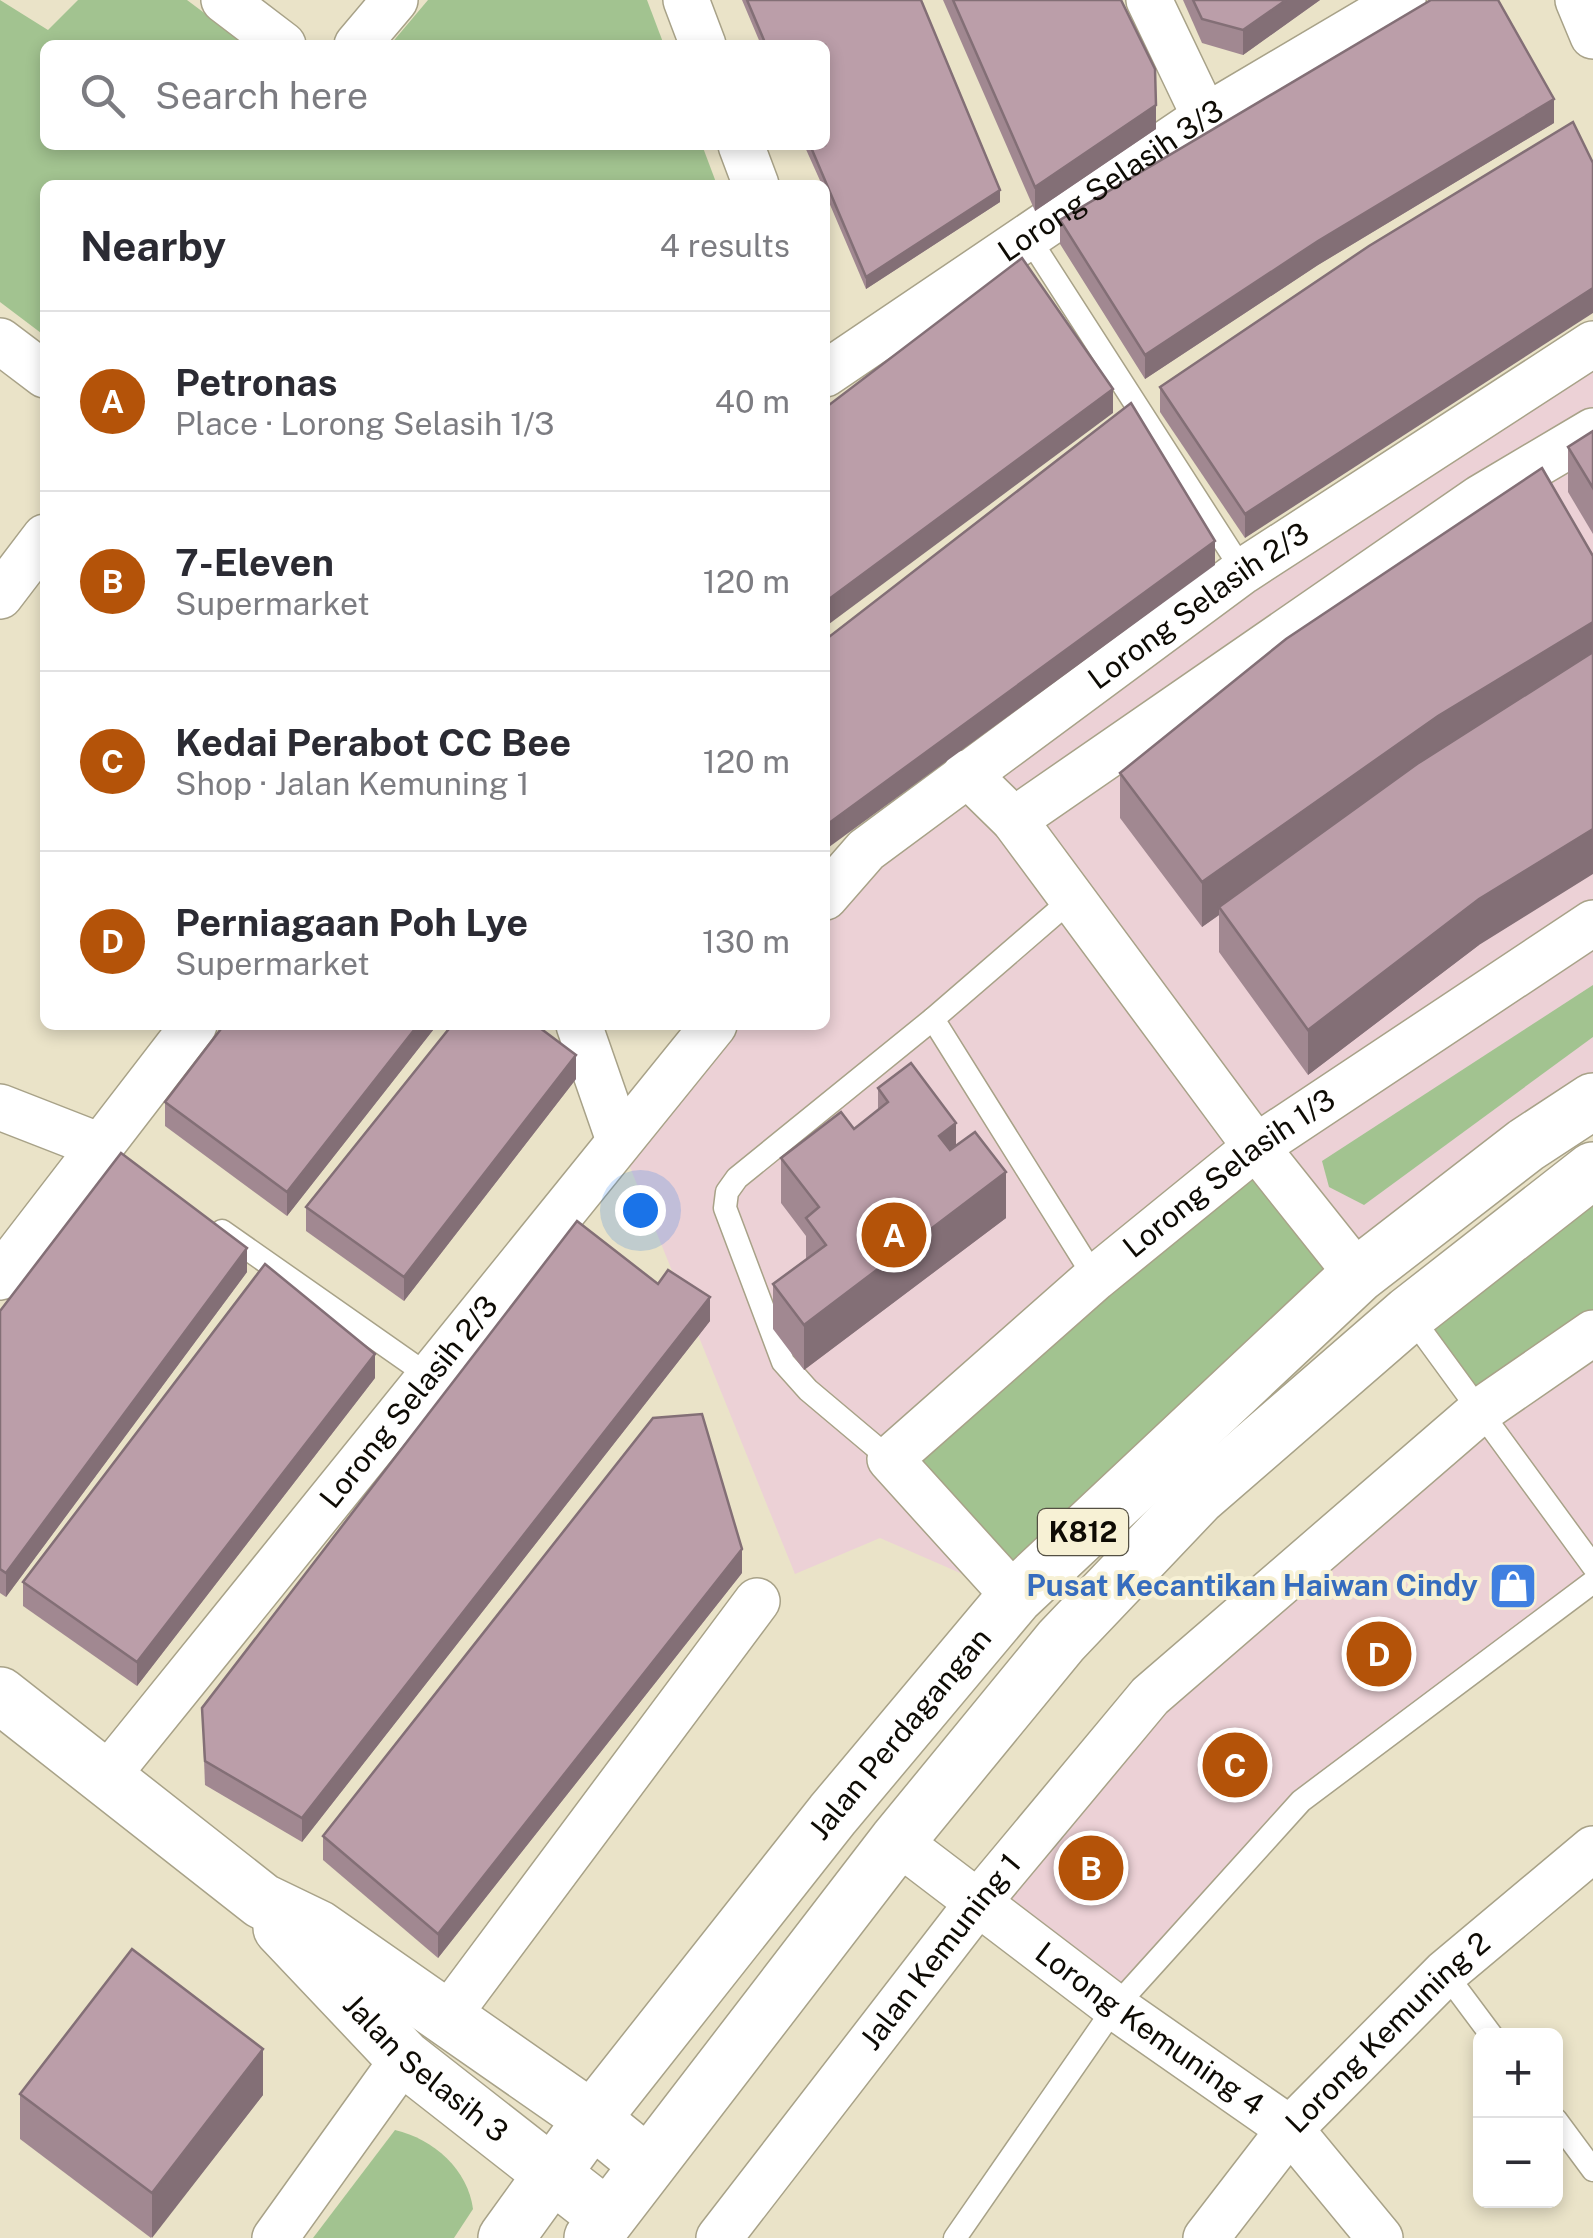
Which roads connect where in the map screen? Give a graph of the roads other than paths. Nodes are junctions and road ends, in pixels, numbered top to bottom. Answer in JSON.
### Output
{"nodes":[{"id":1,"x":224,"y":0,"type":"edge"},
{"id":2,"x":395,"y":0,"type":"edge"},
{"id":3,"x":686,"y":0,"type":"edge"},
{"id":4,"x":1149,"y":0,"type":"edge"},
{"id":5,"x":1404,"y":0,"type":"edge"},
{"id":6,"x":1578,"y":0,"type":"edge"},
{"id":7,"x":1593,"y":36,"type":"edge"},
{"id":8,"x":276,"y":40,"type":"edge"},
{"id":9,"x":361,"y":40,"type":"edge"},
{"id":10,"x":701,"y":40,"type":"edge"},
{"id":11,"x":1205,"y":117,"type":"junction"},
{"id":12,"x":743,"y":150,"type":"edge"},
{"id":13,"x":754,"y":180,"type":"edge"},
{"id":14,"x":1027,"y":235,"type":"junction"},
{"id":15,"x":0,"y":341,"type":"edge"},
{"id":16,"x":1593,"y":344,"type":"edge"},
{"id":17,"x":830,"y":368,"type":"edge"},
{"id":18,"x":40,"y":371,"type":"edge"},
{"id":19,"x":1593,"y":431,"type":"edge"},
{"id":20,"x":40,"y":544,"type":"edge"},
{"id":21,"x":1242,"y":571,"type":"junction"},
{"id":22,"x":0,"y":596,"type":"edge"},
{"id":23,"x":966,"y":773,"type":"junction"},
{"id":24,"x":1014,"y":820,"type":"junction"},
{"id":25,"x":830,"y":891,"type":"edge"},
{"id":26,"x":1072,"y":899,"type":"junction"},
{"id":27,"x":1593,"y":923,"type":"edge"},
{"id":28,"x":933,"y":1019,"type":"junction"},
{"id":29,"x":191,"y":1030,"type":"edge"},
{"id":30,"x":581,"y":1030,"type":"edge"},
{"id":31,"x":710,"y":1030,"type":"edge"},
{"id":32,"x":1593,"y":1101,"type":"edge"},
{"id":33,"x":0,"y":1107,"type":"edge"},
{"id":34,"x":619,"y":1140,"type":"junction"},
{"id":35,"x":1256,"y":1147,"type":"junction"},
{"id":36,"x":108,"y":1152,"type":"junction"},
{"id":37,"x":1593,"y":1170,"type":"edge"},
{"id":38,"x":210,"y":1223,"type":"edge"},
{"id":39,"x":1358,"y":1275,"type":"junction"},
{"id":40,"x":0,"y":1278,"type":"edge"},
{"id":41,"x":1095,"y":1278,"type":"junction"},
{"id":42,"x":1409,"y":1314,"type":"junction"},
{"id":43,"x":1593,"y":1333,"type":"edge"},
{"id":44,"x":429,"y":1376,"type":"junction"},
{"id":45,"x":1480,"y":1411,"type":"junction"},
{"id":46,"x":890,"y":1459,"type":"junction"},
{"id":47,"x":1593,"y":1566,"type":"edge"},
{"id":48,"x":1593,"y":1582,"type":"edge"},
{"id":49,"x":1015,"y":1598,"type":"junction"},
{"id":50,"x":756,"y":1601,"type":"dead end"},
{"id":51,"x":0,"y":1695,"type":"edge"},
{"id":52,"x":106,"y":1777,"type":"junction"},
{"id":53,"x":897,"y":1840,"type":"junction"},
{"id":54,"x":1593,"y":1849,"type":"edge"},
{"id":55,"x":980,"y":1900,"type":"junction"},
{"id":56,"x":262,"y":1901,"type":"junction"},
{"id":57,"x":1445,"y":1973,"type":"junction"},
{"id":58,"x":1115,"y":2007,"type":"junction"},
{"id":59,"x":446,"y":2018,"type":"junction"},
{"id":60,"x":1486,"y":2028,"type":"edge"},
{"id":61,"x":404,"y":2058,"type":"junction"},
{"id":62,"x":592,"y":2119,"type":"junction"},
{"id":63,"x":1290,"y":2129,"type":"junction"},
{"id":64,"x":1563,"y":2129,"type":"edge"},
{"id":65,"x":646,"y":2163,"type":"junction"},
{"id":66,"x":1593,"y":2170,"type":"edge"},
{"id":67,"x":552,"y":2173,"type":"junction"},
{"id":68,"x":600,"y":2228,"type":"edge"},
{"id":69,"x":275,"y":2238,"type":"edge"},
{"id":70,"x":506,"y":2238,"type":"edge"},
{"id":71,"x":719,"y":2238,"type":"edge"},
{"id":72,"x":954,"y":2238,"type":"edge"},
{"id":73,"x":1206,"y":2238,"type":"edge"},
{"id":74,"x":1380,"y":2238,"type":"edge"}],
"edges":[{"from":1,"to":8,"type":"street"},
{"from":2,"to":9,"type":"street"},
{"from":3,"to":10,"type":"street"},
{"from":4,"to":11,"type":"street"},
{"from":5,"to":11,"type":"street","name":"Lorong Selasih 3/3"},
{"from":6,"to":7,"type":"street"},
{"from":11,"to":14,"type":"street","name":"Lorong Selasih 3/3"},
{"from":12,"to":13,"type":"street"},
{"from":14,"to":17,"type":"street","name":"Lorong Selasih 3/3"},
{"from":14,"to":21,"type":"lane"},
{"from":15,"to":18,"type":"street"},
{"from":16,"to":21,"type":"street","name":"Lorong Selasih 2/3"},
{"from":19,"to":24,"type":"street"},
{"from":20,"to":22,"type":"street"},
{"from":21,"to":23,"type":"street","name":"Lorong Selasih 2/3"},
{"from":23,"to":24,"type":"street"},
{"from":23,"to":25,"type":"street","name":"Lorong Selasih 2/3"},
{"from":24,"to":26,"type":"street"},
{"from":26,"to":28,"type":"lane"},
{"from":26,"to":35,"type":"street"},
{"from":27,"to":35,"type":"street","name":"Lorong Selasih 1/3"},
{"from":28,"to":41,"type":"lane"},
{"from":28,"to":46,"type":"lane"},
{"from":29,"to":36,"type":"street"},
{"from":30,"to":34,"type":"street"},
{"from":31,"to":34,"type":"street","name":"Lorong Selasih 2/3"},
{"from":32,"to":39,"type":"main road","name":"Jalan Perdagangan","number":"K812"},
{"from":33,"to":36,"type":"street"},
{"from":34,"to":44,"type":"street","name":"Lorong Selasih 2/3"},
{"from":35,"to":39,"type":"street"},
{"from":35,"to":41,"type":"street","name":"Lorong Selasih 1/3"},
{"from":36,"to":40,"type":"street"},
{"from":37,"to":42,"type":"main road","name":"Jalan Perdagangan","number":"K812"},
{"from":38,"to":44,"type":"lane"},
{"from":39,"to":49,"type":"main road","name":"Jalan Perdagangan","number":"K812"},
{"from":41,"to":46,"type":"street","name":"Lorong Selasih 1/3"},
{"from":42,"to":45,"type":"lane"},
{"from":42,"to":53,"type":"main road","name":"Jalan Perdagangan","number":"K812"},
{"from":43,"to":45,"type":"street","name":"Jalan Kemuning 1"},
{"from":44,"to":52,"type":"street","name":"Lorong Selasih 2/3"},
{"from":45,"to":47,"type":"lane"},
{"from":45,"to":55,"type":"street","name":"Jalan Kemuning 1"},
{"from":46,"to":49,"type":"street"},
{"from":48,"to":58,"type":"lane"},
{"from":49,"to":62,"type":"main road","name":"Jalan Perdagangan","number":"K812"},
{"from":50,"to":59,"type":"street"},
{"from":51,"to":52,"type":"main road","name":"Jalan Selasih 3"},
{"from":52,"to":56,"type":"main road","name":"Jalan Selasih 3"},
{"from":53,"to":55,"type":"street","name":"Lorong Kemuning 4"},
{"from":53,"to":65,"type":"main road","name":"Jalan Perdagangan","number":"K812"},
{"from":54,"to":57,"type":"street","name":"Lorong Kemuning 2"},
{"from":55,"to":58,"type":"street","name":"Lorong Kemuning 4"},
{"from":55,"to":71,"type":"street","name":"Jalan Kemuning 1"},
{"from":56,"to":59,"type":"main road","name":"Jalan Selasih 3"},
{"from":56,"to":61,"type":"main road","name":"Jalan Selasih 3"},
{"from":57,"to":60,"type":"lane"},
{"from":57,"to":63,"type":"street","name":"Lorong Kemuning 2"},
{"from":58,"to":63,"type":"street","name":"Lorong Kemuning 4"},
{"from":58,"to":72,"type":"lane"},
{"from":59,"to":62,"type":"main road","name":"Jalan Selasih 3"},
{"from":61,"to":67,"type":"main road","name":"Jalan Selasih 3"},
{"from":61,"to":69,"type":"street"},
{"from":62,"to":65,"type":"main road","name":"Jalan Selasih 3"},
{"from":62,"to":67,"type":"main road","name":"Jalan Perdagangan","number":"K812"},
{"from":63,"to":73,"type":"street","name":"Lorong Kemuning 2"},
{"from":63,"to":74,"type":"street","name":"Lorong Kemuning 4"},
{"from":64,"to":66,"type":"lane"},
{"from":65,"to":68,"type":"main road","name":"Jalan Perdagangan","number":"K812"},
{"from":67,"to":68,"type":"main road","name":"Jalan Selasih 3"},
{"from":67,"to":70,"type":"main road","name":"Jalan Perdagangan","number":"K812"}]}
